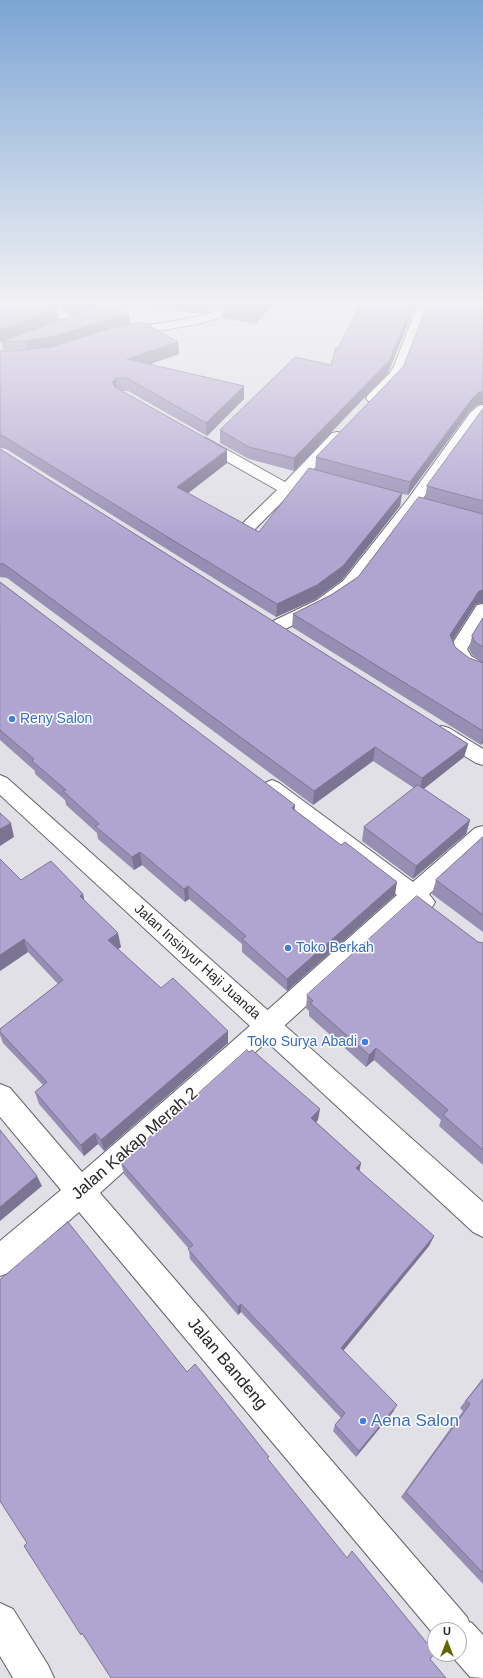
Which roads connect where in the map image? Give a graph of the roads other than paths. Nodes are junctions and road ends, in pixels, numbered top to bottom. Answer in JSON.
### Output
{"nodes":[{"id":1,"x":388,"y":382,"type":"edge"},
{"id":2,"x":483,"y":409,"type":"edge"},
{"id":3,"x":362,"y":410,"type":"edge"},
{"id":4,"x":345,"y":427,"type":"edge"},
{"id":5,"x":189,"y":434,"type":"edge"},
{"id":6,"x":220,"y":434,"type":"edge"},
{"id":7,"x":208,"y":445,"type":"junction"},
{"id":8,"x":301,"y":473,"type":"junction"},
{"id":9,"x":316,"y":477,"type":"edge"},
{"id":10,"x":287,"y":489,"type":"junction"},
{"id":11,"x":245,"y":530,"type":"edge"},
{"id":12,"x":483,"y":609,"type":"edge"},
{"id":13,"x":275,"y":627,"type":"edge"},
{"id":14,"x":483,"y":671,"type":"edge"},
{"id":15,"x":429,"y":724,"type":"edge"},
{"id":16,"x":483,"y":758,"type":"edge"},
{"id":17,"x":259,"y":779,"type":"edge"},
{"id":18,"x":0,"y":783,"type":"edge"},
{"id":19,"x":483,"y":834,"type":"edge"},
{"id":20,"x":412,"y":894,"type":"junction"},
{"id":21,"x":436,"y":912,"type":"edge"},
{"id":22,"x":268,"y":1026,"type":"junction"},
{"id":23,"x":0,"y":1097,"type":"edge"},
{"id":24,"x":81,"y":1192,"type":"junction"},
{"id":25,"x":483,"y":1222,"type":"edge"},
{"id":26,"x":0,"y":1261,"type":"edge"},
{"id":27,"x":0,"y":1622,"type":"edge"},
{"id":28,"x":447,"y":1622,"type":"edge"},
{"id":29,"x":467,"y":1645,"type":"edge"},
{"id":30,"x":483,"y":1664,"type":"edge"},
{"id":31,"x":35,"y":1678,"type":"edge"}],
"edges":[{"from":1,"to":3,"type":"street"},
{"from":2,"to":13,"type":"street"},
{"from":4,"to":8,"type":"street"},
{"from":5,"to":7,"type":"street"},
{"from":6,"to":7,"type":"street"},
{"from":7,"to":10,"type":"street"},
{"from":8,"to":9,"type":"street"},
{"from":8,"to":10,"type":"street"},
{"from":10,"to":11,"type":"street"},
{"from":12,"to":14,"type":"street"},
{"from":15,"to":16,"type":"street"},
{"from":17,"to":20,"type":"street"},
{"from":18,"to":22,"type":"street","name":"Jalan Insinyur Haji Juanda"},
{"from":19,"to":20,"type":"street","name":"Jalan Kakap Merah 2"},
{"from":20,"to":21,"type":"street"},
{"from":20,"to":22,"type":"street","name":"Jalan Kakap Merah 2"},
{"from":22,"to":24,"type":"street","name":"Jalan Kakap Merah 2"},
{"from":22,"to":25,"type":"street","name":"Jalan Insinyur Haji Juanda"},
{"from":23,"to":24,"type":"street","name":"Jalan Bandeng"},
{"from":24,"to":26,"type":"street","name":"Jalan Kakap Merah 2"},
{"from":24,"to":28,"type":"street","name":"Jalan Bandeng"},
{"from":27,"to":31,"type":"street"},
{"from":29,"to":30,"type":"street"}]}
